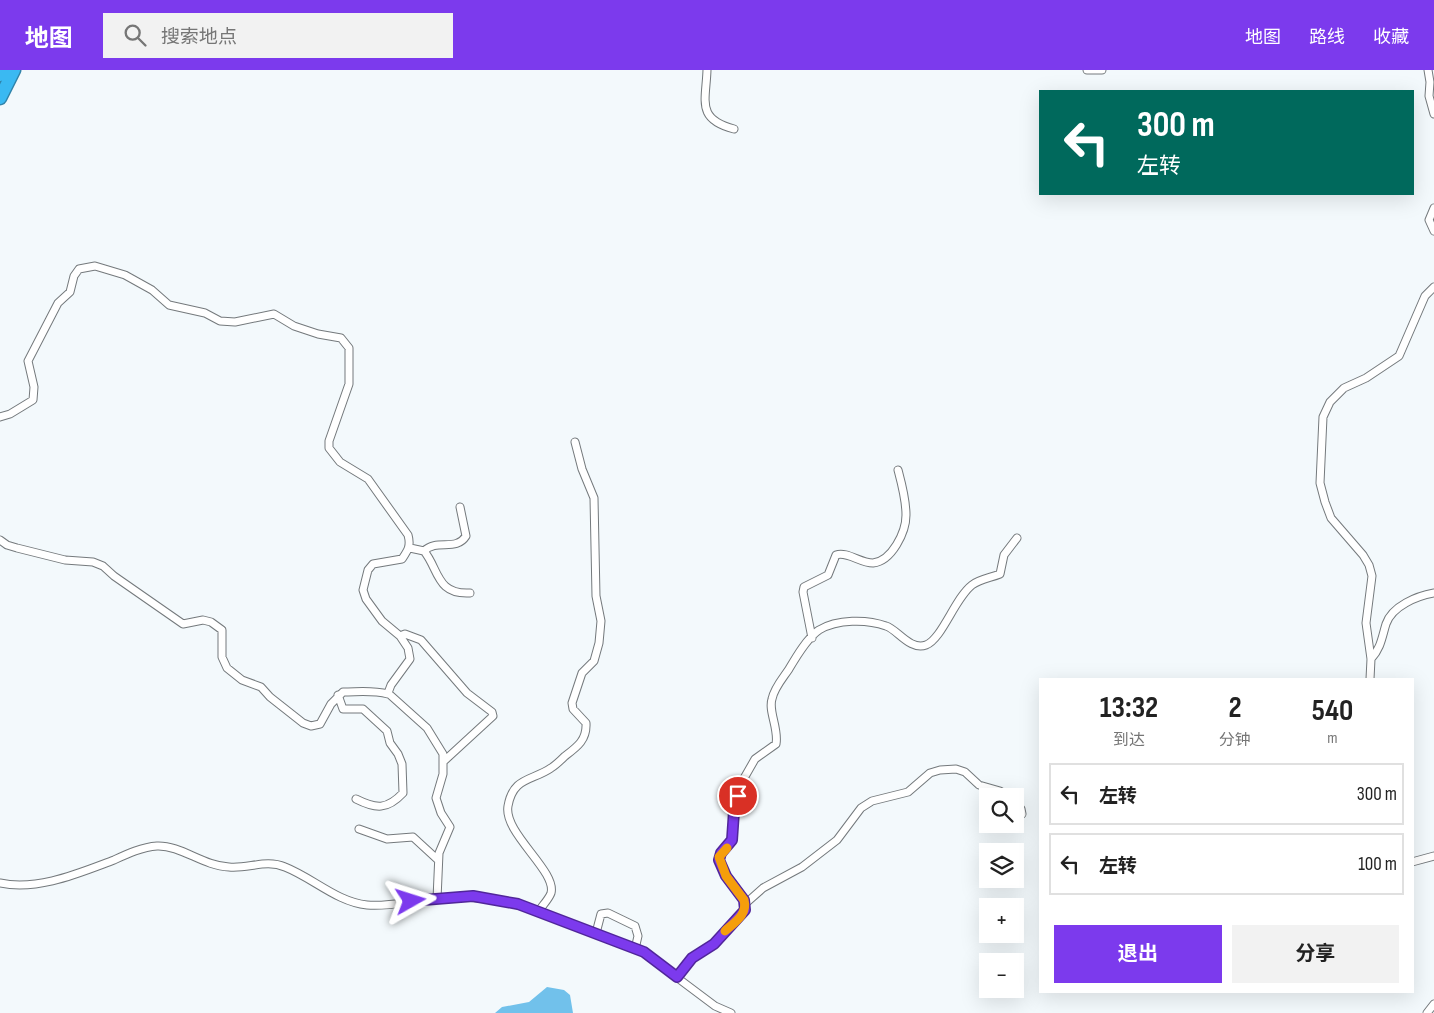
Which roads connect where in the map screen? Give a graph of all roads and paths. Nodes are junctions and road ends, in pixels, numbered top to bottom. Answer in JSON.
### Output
{"nodes":[{"id":1,"x":3,"y":70,"type":"edge"},
{"id":2,"x":14,"y":70,"type":"edge"},
{"id":3,"x":707,"y":70,"type":"edge"},
{"id":4,"x":1087,"y":70,"type":"edge"},
{"id":5,"x":1102,"y":70,"type":"edge"},
{"id":6,"x":1428,"y":70,"type":"edge"},
{"id":7,"x":0,"y":75,"type":"edge"},
{"id":8,"x":0,"y":98,"type":"edge"},
{"id":9,"x":1434,"y":114,"type":"edge"},
{"id":10,"x":734,"y":129,"type":"dead end"},
{"id":11,"x":1434,"y":208,"type":"edge"},
{"id":12,"x":1434,"y":231,"type":"edge"},
{"id":13,"x":1434,"y":287,"type":"edge"},
{"id":14,"x":0,"y":417,"type":"edge"},
{"id":15,"x":575,"y":442,"type":"dead end"},
{"id":16,"x":898,"y":470,"type":"dead end"},
{"id":17,"x":460,"y":507,"type":"dead end"},
{"id":18,"x":1017,"y":538,"type":"dead end"},
{"id":19,"x":0,"y":540,"type":"edge"},
{"id":20,"x":410,"y":548,"type":"junction"},
{"id":21,"x":424,"y":551,"type":"junction"},
{"id":22,"x":470,"y":593,"type":"dead end"},
{"id":23,"x":1434,"y":593,"type":"edge"},
{"id":24,"x":400,"y":636,"type":"junction"},
{"id":25,"x":812,"y":638,"type":"junction"},
{"id":26,"x":1371,"y":659,"type":"junction"},
{"id":27,"x":1370,"y":678,"type":"edge"},
{"id":28,"x":388,"y":694,"type":"junction"},
{"id":29,"x":338,"y":695,"type":"junction"},
{"id":30,"x":444,"y":761,"type":"junction"},
{"id":31,"x":991,"y":788,"type":"edge"},
{"id":32,"x":356,"y":799,"type":"dead end"},
{"id":33,"x":359,"y":829,"type":"dead end"},
{"id":34,"x":1434,"y":856,"type":"edge"},
{"id":35,"x":438,"y":860,"type":"junction"},
{"id":36,"x":1414,"y":861,"type":"edge"},
{"id":37,"x":0,"y":883,"type":"edge"},
{"id":38,"x":437,"y":899,"type":"junction"},
{"id":39,"x":745,"y":904,"type":"junction"},
{"id":40,"x":538,"y":912,"type":"junction"},
{"id":41,"x":596,"y":933,"type":"junction"},
{"id":42,"x":636,"y":949,"type":"junction"},
{"id":43,"x":677,"y":977,"type":"junction"},
{"id":44,"x":1434,"y":1004,"type":"edge"},
{"id":45,"x":731,"y":1013,"type":"edge"},
{"id":46,"x":1427,"y":1013,"type":"edge"}],
"edges":[{"from":1,"to":7,"type":"highway"},
{"from":2,"to":8,"type":"highway"},
{"from":3,"to":10,"type":"street"},
{"from":4,"to":5,"type":"street"},
{"from":6,"to":9,"type":"street"},
{"from":11,"to":12,"type":"street"},
{"from":13,"to":26,"type":"street"},
{"from":14,"to":20,"type":"street"},
{"from":15,"to":40,"type":"street"},
{"from":16,"to":25,"type":"street"},
{"from":17,"to":21,"type":"street"},
{"from":18,"to":25,"type":"street"},
{"from":19,"to":29,"type":"street"},
{"from":20,"to":21,"type":"street"},
{"from":20,"to":24,"type":"street"},
{"from":21,"to":22,"type":"street"},
{"from":23,"to":26,"type":"street"},
{"from":24,"to":28,"type":"street"},
{"from":24,"to":30,"type":"street"},
{"from":25,"to":39,"type":"street"},
{"from":26,"to":27,"type":"street"},
{"from":28,"to":29,"type":"street"},
{"from":28,"to":30,"type":"street"},
{"from":29,"to":32,"type":"street"},
{"from":30,"to":35,"type":"street"},
{"from":31,"to":39,"type":"street"},
{"from":33,"to":35,"type":"street"},
{"from":34,"to":36,"type":"street"},
{"from":35,"to":38,"type":"street"},
{"from":37,"to":38,"type":"street"},
{"from":38,"to":40,"type":"street"},
{"from":39,"to":43,"type":"street"},
{"from":40,"to":41,"type":"street"},
{"from":41,"to":42,"type":"street"},
{"from":41,"to":42,"type":"street"},
{"from":42,"to":43,"type":"street"},
{"from":43,"to":45,"type":"street"},
{"from":44,"to":46,"type":"street"}]}
